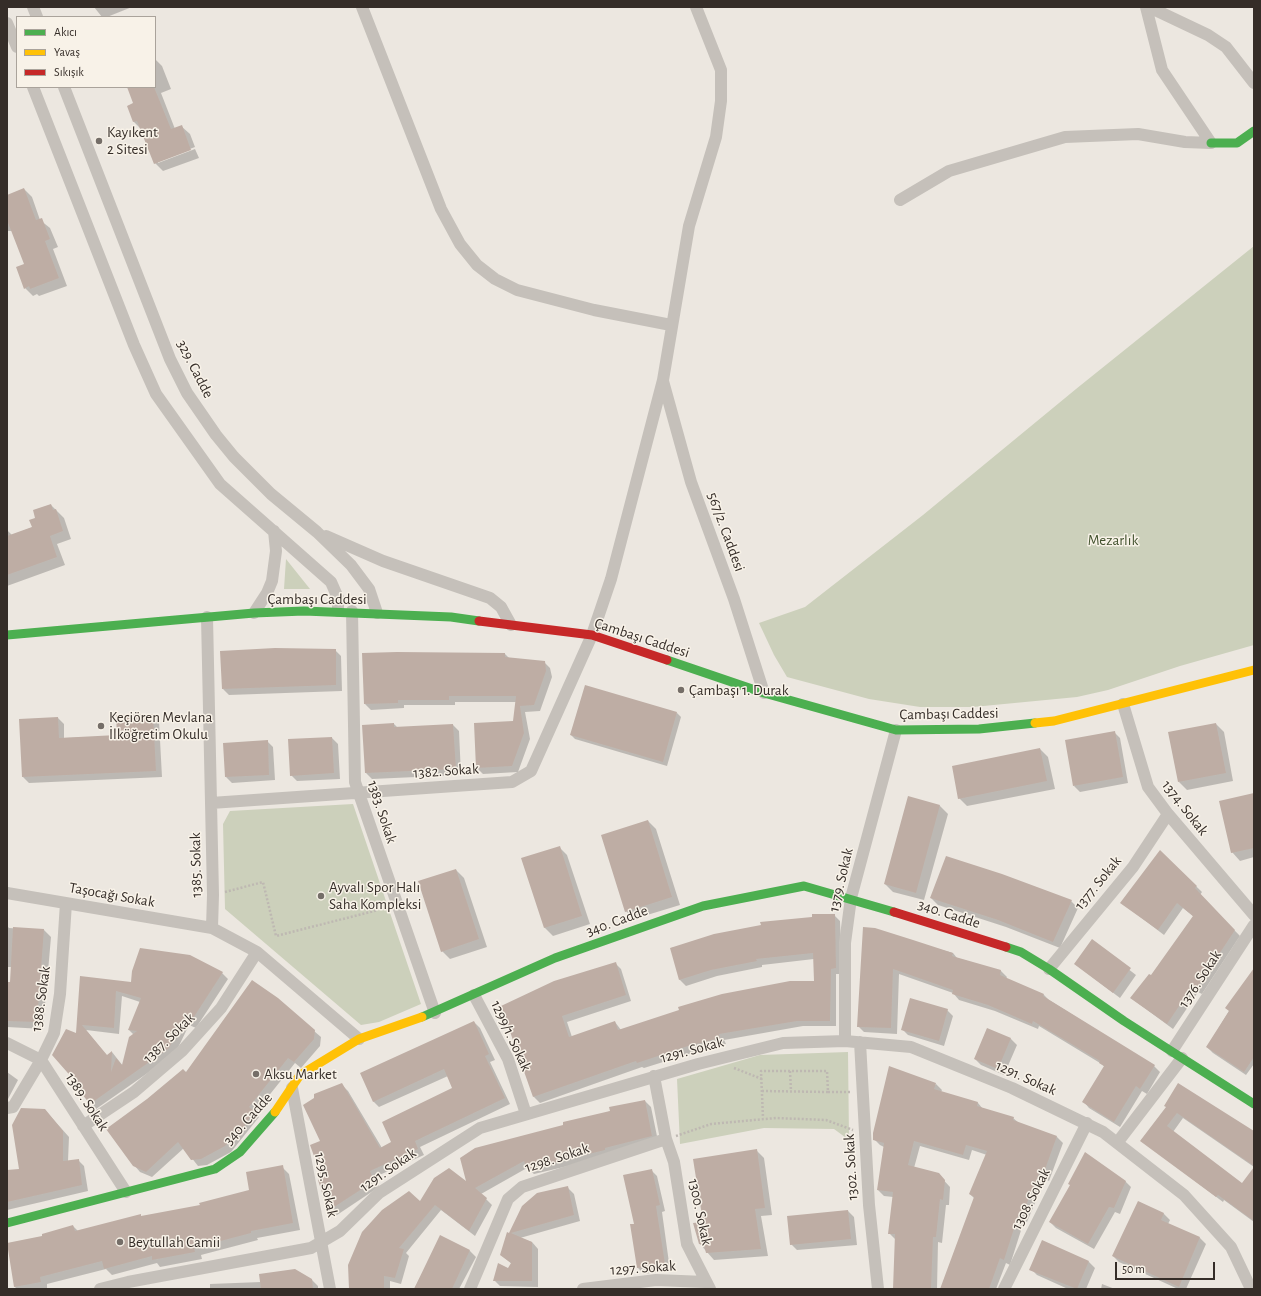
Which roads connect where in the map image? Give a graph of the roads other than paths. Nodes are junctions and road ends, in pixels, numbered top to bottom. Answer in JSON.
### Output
{"nodes":[{"id":1,"x":362,"y":7,"type":"edge"},
{"id":2,"x":696,"y":7,"type":"edge"},
{"id":3,"x":1146,"y":7,"type":"edge"},
{"id":4,"x":1150,"y":7,"type":"edge"},
{"id":5,"x":7,"y":22,"type":"edge"},
{"id":6,"x":16,"y":44,"type":"edge"},
{"id":7,"x":1252,"y":79,"type":"edge"},
{"id":8,"x":34,"y":88,"type":"edge"},
{"id":9,"x":64,"y":88,"type":"edge"},
{"id":10,"x":1254,"y":132,"type":"edge"},
{"id":11,"x":1211,"y":143,"type":"junction"},
{"id":12,"x":900,"y":200,"type":"dead end"},
{"id":13,"x":672,"y":325,"type":"junction"},
{"id":14,"x":663,"y":380,"type":"junction"},
{"id":15,"x":274,"y":531,"type":"junction"},
{"id":16,"x":317,"y":532,"type":"junction"},
{"id":17,"x":338,"y":611,"type":"junction"},
{"id":18,"x":352,"y":611,"type":"junction"},
{"id":19,"x":254,"y":613,"type":"junction"},
{"id":20,"x":377,"y":613,"type":"junction"},
{"id":21,"x":207,"y":617,"type":"junction"},
{"id":22,"x":512,"y":624,"type":"junction"},
{"id":23,"x":7,"y":635,"type":"edge"},
{"id":24,"x":592,"y":635,"type":"junction"},
{"id":25,"x":1254,"y":670,"type":"edge"},
{"id":26,"x":764,"y":693,"type":"junction"},
{"id":27,"x":1123,"y":704,"type":"junction"},
{"id":28,"x":896,"y":730,"type":"junction"},
{"id":29,"x":358,"y":793,"type":"junction"},
{"id":30,"x":211,"y":803,"type":"junction"},
{"id":31,"x":1168,"y":814,"type":"junction"},
{"id":32,"x":7,"y":883,"type":"edge"},
{"id":33,"x":7,"y":893,"type":"edge"},
{"id":34,"x":851,"y":898,"type":"junction"},
{"id":35,"x":66,"y":903,"type":"junction"},
{"id":36,"x":1254,"y":915,"type":"edge"},
{"id":37,"x":1254,"y":924,"type":"edge"},
{"id":38,"x":212,"y":928,"type":"junction"},
{"id":39,"x":257,"y":952,"type":"junction"},
{"id":40,"x":1049,"y":969,"type":"junction"},
{"id":41,"x":474,"y":995,"type":"junction"},
{"id":42,"x":435,"y":1013,"type":"junction"},
{"id":43,"x":360,"y":1039,"type":"junction"},
{"id":44,"x":845,"y":1041,"type":"junction"},
{"id":45,"x":860,"y":1042,"type":"junction"},
{"id":46,"x":7,"y":1043,"type":"edge"},
{"id":47,"x":1177,"y":1055,"type":"junction"},
{"id":48,"x":41,"y":1060,"type":"junction"},
{"id":49,"x":654,"y":1076,"type":"junction"},
{"id":50,"x":292,"y":1088,"type":"junction"},
{"id":51,"x":1254,"y":1104,"type":"edge"},
{"id":52,"x":7,"y":1108,"type":"edge"},
{"id":53,"x":526,"y":1114,"type":"junction"},
{"id":54,"x":1087,"y":1123,"type":"junction"},
{"id":55,"x":83,"y":1126,"type":"junction"},
{"id":56,"x":666,"y":1139,"type":"junction"},
{"id":57,"x":1117,"y":1143,"type":"junction"},
{"id":58,"x":126,"y":1192,"type":"junction"},
{"id":59,"x":7,"y":1223,"type":"edge"},
{"id":60,"x":322,"y":1242,"type":"junction"},
{"id":61,"x":708,"y":1285,"type":"edge"},
{"id":62,"x":128,"y":1286,"type":"edge"},
{"id":63,"x":100,"y":1289,"type":"edge"},
{"id":64,"x":330,"y":1289,"type":"edge"},
{"id":65,"x":470,"y":1289,"type":"edge"},
{"id":66,"x":583,"y":1289,"type":"edge"},
{"id":67,"x":878,"y":1289,"type":"edge"},
{"id":68,"x":1004,"y":1289,"type":"edge"},
{"id":69,"x":1252,"y":1289,"type":"edge"}],
"edges":[{"from":1,"to":13,"type":"street"},
{"from":2,"to":13,"type":"street","name":"1382. Sokak"},
{"from":3,"to":11,"type":"street"},
{"from":4,"to":7,"type":"street"},
{"from":5,"to":6,"type":"street"},
{"from":8,"to":15,"type":"street"},
{"from":9,"to":16,"type":"street","name":"329. Cadde"},
{"from":10,"to":11,"type":"street"},
{"from":11,"to":12,"type":"street"},
{"from":13,"to":14,"type":"street","name":"1382. Sokak"},
{"from":14,"to":24,"type":"street","name":"1382. Sokak"},
{"from":14,"to":26,"type":"street","name":"567/2. Caddesi"},
{"from":15,"to":17,"type":"street"},
{"from":15,"to":19,"type":"street"},
{"from":16,"to":20,"type":"street","name":"329. Cadde"},
{"from":16,"to":22,"type":"street"},
{"from":17,"to":18,"type":"street","name":"Çambaşı Caddesi"},
{"from":17,"to":19,"type":"street","name":"Çambaşı Caddesi"},
{"from":18,"to":20,"type":"street","name":"Çambaşı Caddesi"},
{"from":18,"to":29,"type":"street","name":"1383. Sokak"},
{"from":19,"to":21,"type":"street","name":"Çambaşı Caddesi"},
{"from":20,"to":22,"type":"street","name":"Çambaşı Caddesi"},
{"from":21,"to":23,"type":"street","name":"Çambaşı Caddesi"},
{"from":21,"to":30,"type":"street","name":"1385. Sokak"},
{"from":22,"to":24,"type":"street","name":"Çambaşı Caddesi"},
{"from":24,"to":26,"type":"street","name":"Çambaşı Caddesi"},
{"from":24,"to":29,"type":"street","name":"1382. Sokak"},
{"from":25,"to":27,"type":"street","name":"Çambaşı Caddesi"},
{"from":26,"to":28,"type":"street","name":"Çambaşı Caddesi"},
{"from":27,"to":28,"type":"street","name":"Çambaşı Caddesi"},
{"from":27,"to":31,"type":"street","name":"1374. Sokak"},
{"from":28,"to":34,"type":"street","name":"1379. Sokak"},
{"from":29,"to":30,"type":"street","name":"1382. Sokak"},
{"from":29,"to":42,"type":"street","name":"1383. Sokak"},
{"from":30,"to":38,"type":"street","name":"1385. Sokak"},
{"from":31,"to":36,"type":"street","name":"1374. Sokak"},
{"from":31,"to":40,"type":"street","name":"1377. Sokak"},
{"from":32,"to":33,"type":"street"},
{"from":33,"to":35,"type":"street","name":"Taşocağı Sokak"},
{"from":34,"to":40,"type":"street","name":"340. Cadde"},
{"from":34,"to":41,"type":"street","name":"340. Cadde"},
{"from":34,"to":44,"type":"street","name":"1379. Sokak"},
{"from":35,"to":38,"type":"street","name":"Taşocağı Sokak"},
{"from":35,"to":48,"type":"street","name":"1388. Sokak"},
{"from":37,"to":47,"type":"street","name":"1376. Sokak"},
{"from":38,"to":39,"type":"street"},
{"from":39,"to":43,"type":"street"},
{"from":39,"to":55,"type":"street","name":"1387. Sokak"},
{"from":40,"to":47,"type":"street","name":"340. Cadde"},
{"from":41,"to":42,"type":"street","name":"340. Cadde"},
{"from":41,"to":53,"type":"street","name":"1299/1. Sokak"},
{"from":42,"to":43,"type":"street","name":"340. Cadde"},
{"from":43,"to":50,"type":"street","name":"340. Cadde"},
{"from":44,"to":45,"type":"street","name":"1291. Sokak"},
{"from":44,"to":49,"type":"street","name":"1291. Sokak"},
{"from":45,"to":54,"type":"street","name":"1291. Sokak"},
{"from":45,"to":67,"type":"street","name":"1302. Sokak"},
{"from":46,"to":48,"type":"street"},
{"from":47,"to":51,"type":"street","name":"340. Cadde"},
{"from":47,"to":57,"type":"street","name":"1376. Sokak"},
{"from":48,"to":52,"type":"street","name":"1388. Sokak"},
{"from":48,"to":55,"type":"street","name":"1389. Sokak"},
{"from":49,"to":53,"type":"street","name":"1291. Sokak"},
{"from":49,"to":56,"type":"street","name":"1300. Sokak"},
{"from":50,"to":58,"type":"street","name":"340. Cadde"},
{"from":50,"to":60,"type":"street","name":"1295. Sokak"},
{"from":53,"to":60,"type":"street","name":"1291. Sokak"},
{"from":54,"to":57,"type":"street","name":"1291. Sokak"},
{"from":54,"to":68,"type":"street","name":"1308. Sokak"},
{"from":55,"to":58,"type":"street","name":"1389. Sokak"},
{"from":56,"to":61,"type":"street","name":"1300. Sokak"},
{"from":56,"to":65,"type":"street","name":"1298. Sokak"},
{"from":57,"to":69,"type":"street","name":"1291. Sokak"},
{"from":58,"to":59,"type":"street","name":"340. Cadde"},
{"from":60,"to":62,"type":"street","name":"1291. Sokak"},
{"from":60,"to":64,"type":"street","name":"1295. Sokak"},
{"from":61,"to":66,"type":"street","name":"1297. Sokak"},
{"from":62,"to":63,"type":"street","name":"1291. Sokak"}]}
